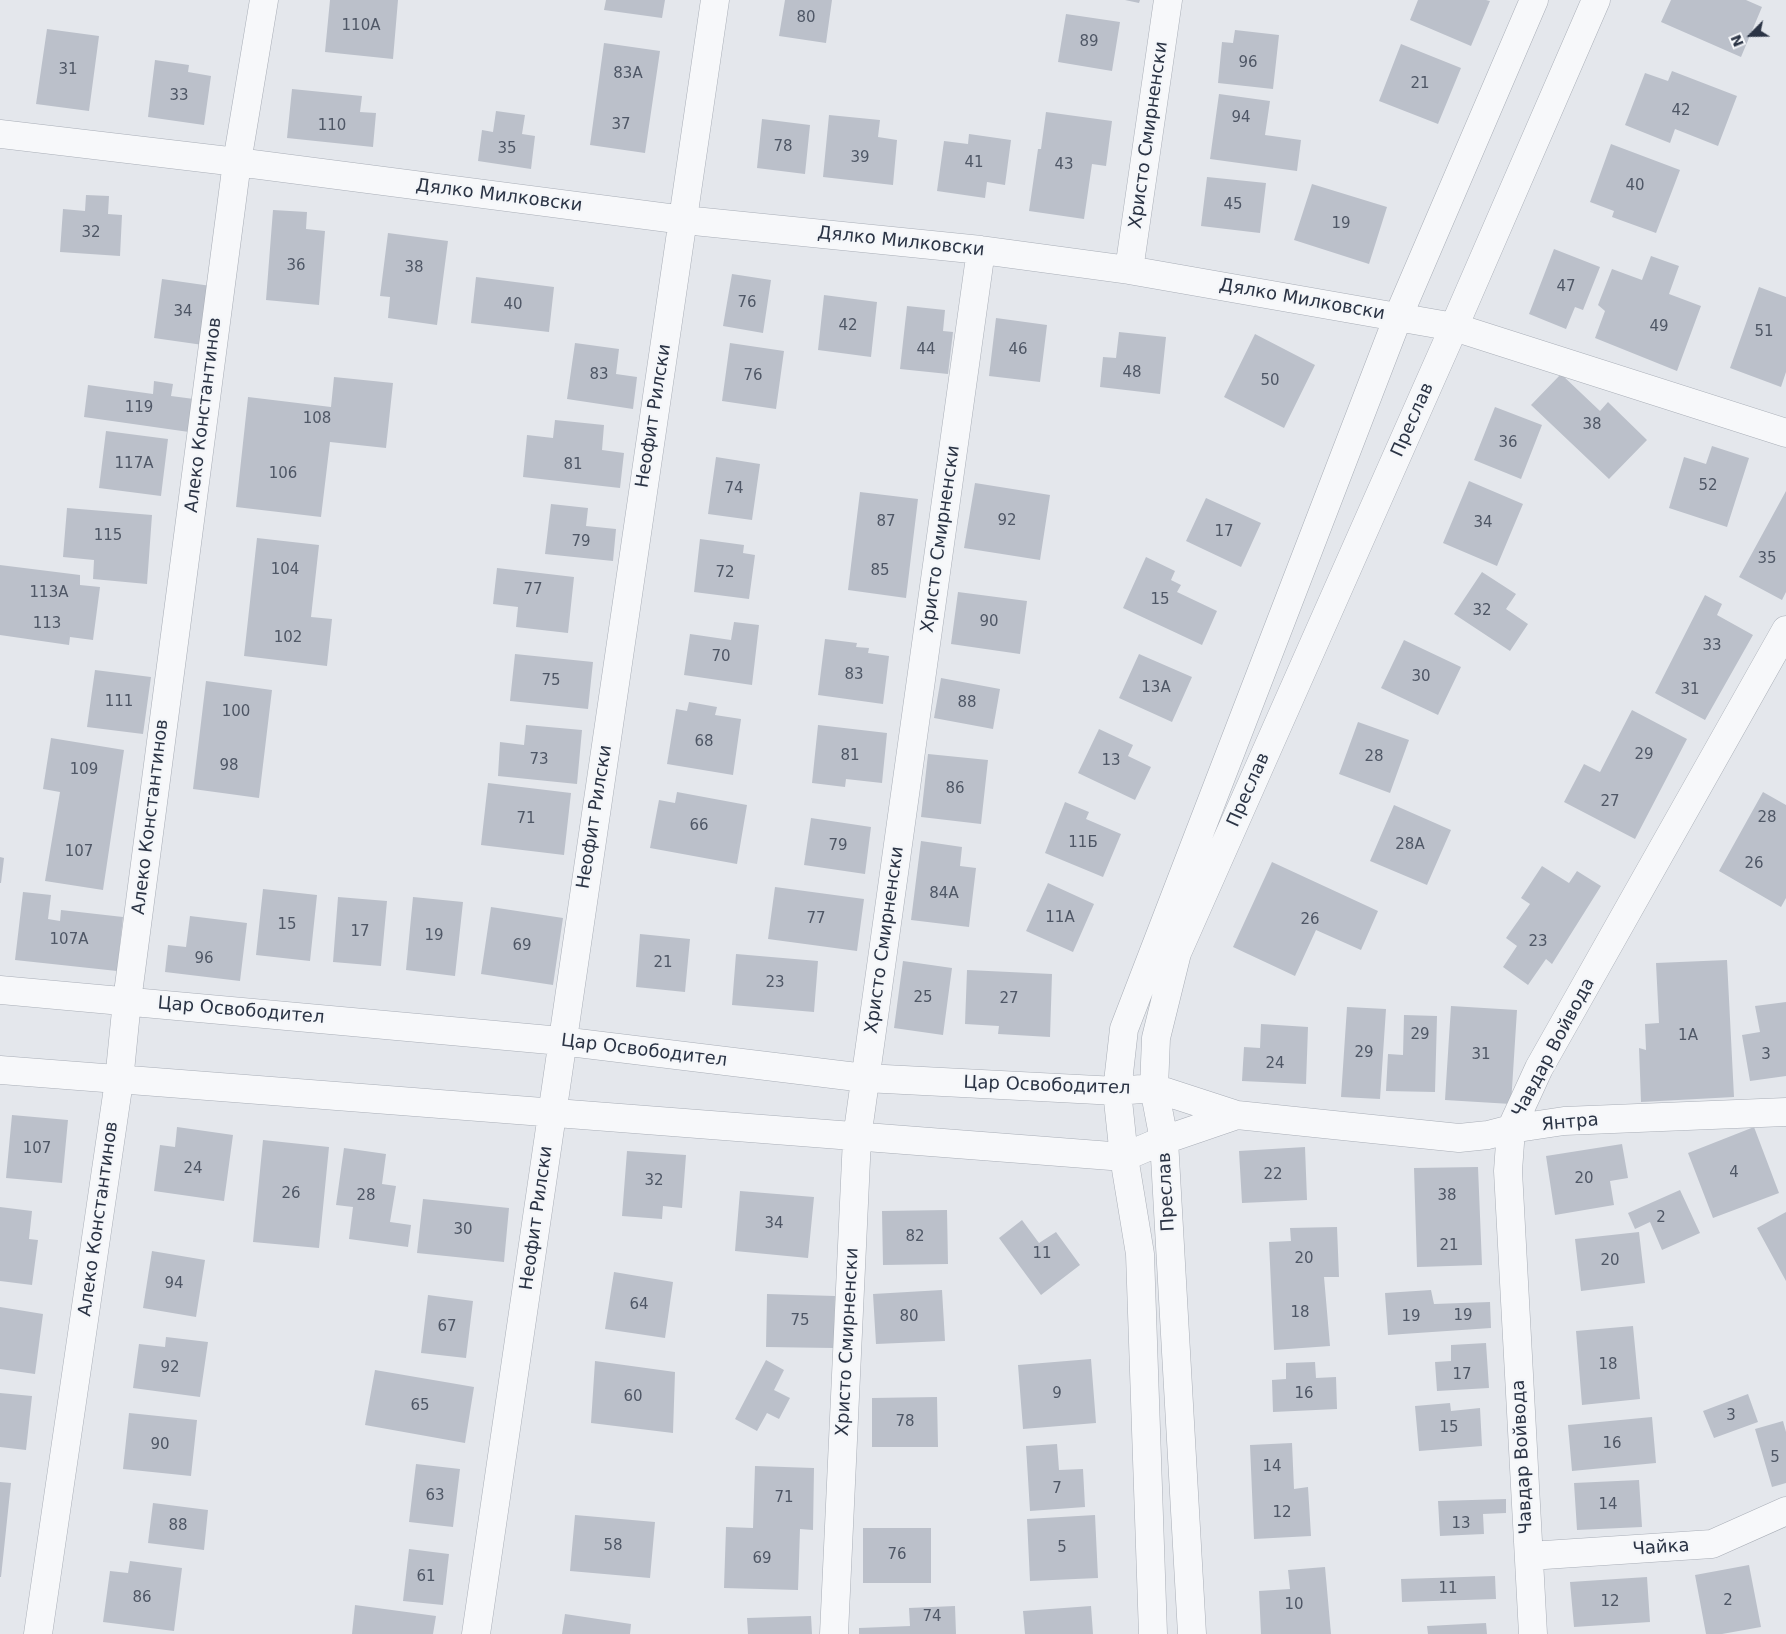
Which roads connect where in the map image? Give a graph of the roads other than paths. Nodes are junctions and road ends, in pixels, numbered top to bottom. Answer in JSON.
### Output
{"nodes":[{"id":1,"x":264,"y":0,"type":"edge"},
{"id":2,"x":715,"y":0,"type":"edge"},
{"id":3,"x":1168,"y":0,"type":"edge"},
{"id":4,"x":1534,"y":0,"type":"edge"},
{"id":5,"x":1596,"y":0,"type":"edge"},
{"id":6,"x":0,"y":134,"type":"edge"},
{"id":7,"x":237,"y":162,"type":"junction"},
{"id":8,"x":684,"y":220,"type":"junction"},
{"id":9,"x":982,"y":250,"type":"junction"},
{"id":10,"x":1129,"y":270,"type":"junction"},
{"id":11,"x":1398,"y":318,"type":"junction"},
{"id":12,"x":1454,"y":327,"type":"junction"},
{"id":13,"x":1786,"y":433,"type":"edge"},
{"id":14,"x":1786,"y":630,"type":"edge"},
{"id":15,"x":0,"y":990,"type":"edge"},
{"id":16,"x":127,"y":1001,"type":"junction"},
{"id":17,"x":561,"y":1041,"type":"junction"},
{"id":18,"x":0,"y":1070,"type":"edge"},
{"id":19,"x":865,"y":1078,"type":"junction"},
{"id":20,"x":119,"y":1081,"type":"junction"},
{"id":21,"x":1154,"y":1088,"type":"junction"},
{"id":22,"x":1116,"y":1091,"type":"junction"},
{"id":23,"x":1786,"y":1112,"type":"edge"},
{"id":24,"x":553,"y":1114,"type":"junction"},
{"id":25,"x":1237,"y":1116,"type":"junction"},
{"id":26,"x":1511,"y":1129,"type":"junction"},
{"id":27,"x":857,"y":1138,"type":"junction"},
{"id":28,"x":1164,"y":1140,"type":"junction"},
{"id":29,"x":1124,"y":1157,"type":"junction"},
{"id":30,"x":1786,"y":1511,"type":"edge"},
{"id":31,"x":1529,"y":1556,"type":"junction"},
{"id":32,"x":38,"y":1634,"type":"edge"},
{"id":33,"x":476,"y":1634,"type":"edge"},
{"id":34,"x":834,"y":1634,"type":"edge"},
{"id":35,"x":1153,"y":1634,"type":"edge"},
{"id":36,"x":1192,"y":1634,"type":"edge"},
{"id":37,"x":1533,"y":1634,"type":"edge"}],
"edges":[{"from":1,"to":7,"type":"street","name":"Алеко Константинов"},
{"from":2,"to":8,"type":"street","name":"Неофит Рилски"},
{"from":3,"to":10,"type":"street","name":"Христо Смирненски"},
{"from":4,"to":11,"type":"street","name":"Преслав"},
{"from":5,"to":12,"type":"street","name":"Преслав"},
{"from":6,"to":7,"type":"street","name":"Дялко Милковски"},
{"from":7,"to":8,"type":"street","name":"Дялко Милковски"},
{"from":7,"to":16,"type":"street","name":"Алеко Константинов"},
{"from":8,"to":9,"type":"street","name":"Дялко Милковски"},
{"from":8,"to":17,"type":"street","name":"Неофит Рилски"},
{"from":9,"to":10,"type":"street","name":"Дялко Милковски"},
{"from":9,"to":19,"type":"street","name":"Христо Смирненски"},
{"from":10,"to":11,"type":"street","name":"Дялко Милковски"},
{"from":11,"to":12,"type":"street","name":"Дялко Милковски"},
{"from":11,"to":22,"type":"street","name":"Преслав"},
{"from":12,"to":13,"type":"street","name":"Дялко Милковски"},
{"from":12,"to":21,"type":"street","name":"Преслав"},
{"from":14,"to":26,"type":"street","name":"Чавдар Войвода"},
{"from":15,"to":16,"type":"street","name":"Цар Освободител"},
{"from":16,"to":17,"type":"street","name":"Цар Освободител"},
{"from":16,"to":20,"type":"street","name":"Алеко Константинов"},
{"from":17,"to":19,"type":"street","name":"Цар Освободител"},
{"from":17,"to":24,"type":"street","name":"Неофит Рилски"},
{"from":18,"to":20,"type":"street"},
{"from":19,"to":22,"type":"street","name":"Цар Освободител"},
{"from":19,"to":27,"type":"street","name":"Христо Смирненски"},
{"from":20,"to":24,"type":"street"},
{"from":20,"to":32,"type":"street","name":"Алеко Константинов"},
{"from":21,"to":22,"type":"street","name":"Цар Освободител"},
{"from":21,"to":25,"type":"street","name":"Цар Освободител"},
{"from":21,"to":28,"type":"street","name":"Преслав"},
{"from":22,"to":29,"type":"street","name":"Преслав"},
{"from":23,"to":26,"type":"street","name":"Янтра"},
{"from":24,"to":27,"type":"street"},
{"from":24,"to":33,"type":"street","name":"Неофит Рилски"},
{"from":25,"to":26,"type":"street","name":"Янтра"},
{"from":25,"to":28,"type":"street"},
{"from":26,"to":31,"type":"street","name":"Чавдар Войвода"},
{"from":27,"to":29,"type":"street"},
{"from":27,"to":34,"type":"street","name":"Христо Смирненски"},
{"from":28,"to":29,"type":"street"},
{"from":28,"to":36,"type":"street","name":"Преслав"},
{"from":29,"to":35,"type":"street","name":"Преслав"},
{"from":30,"to":31,"type":"street","name":"Чайка"},
{"from":31,"to":37,"type":"street","name":"Чавдар Войвода"}]}
